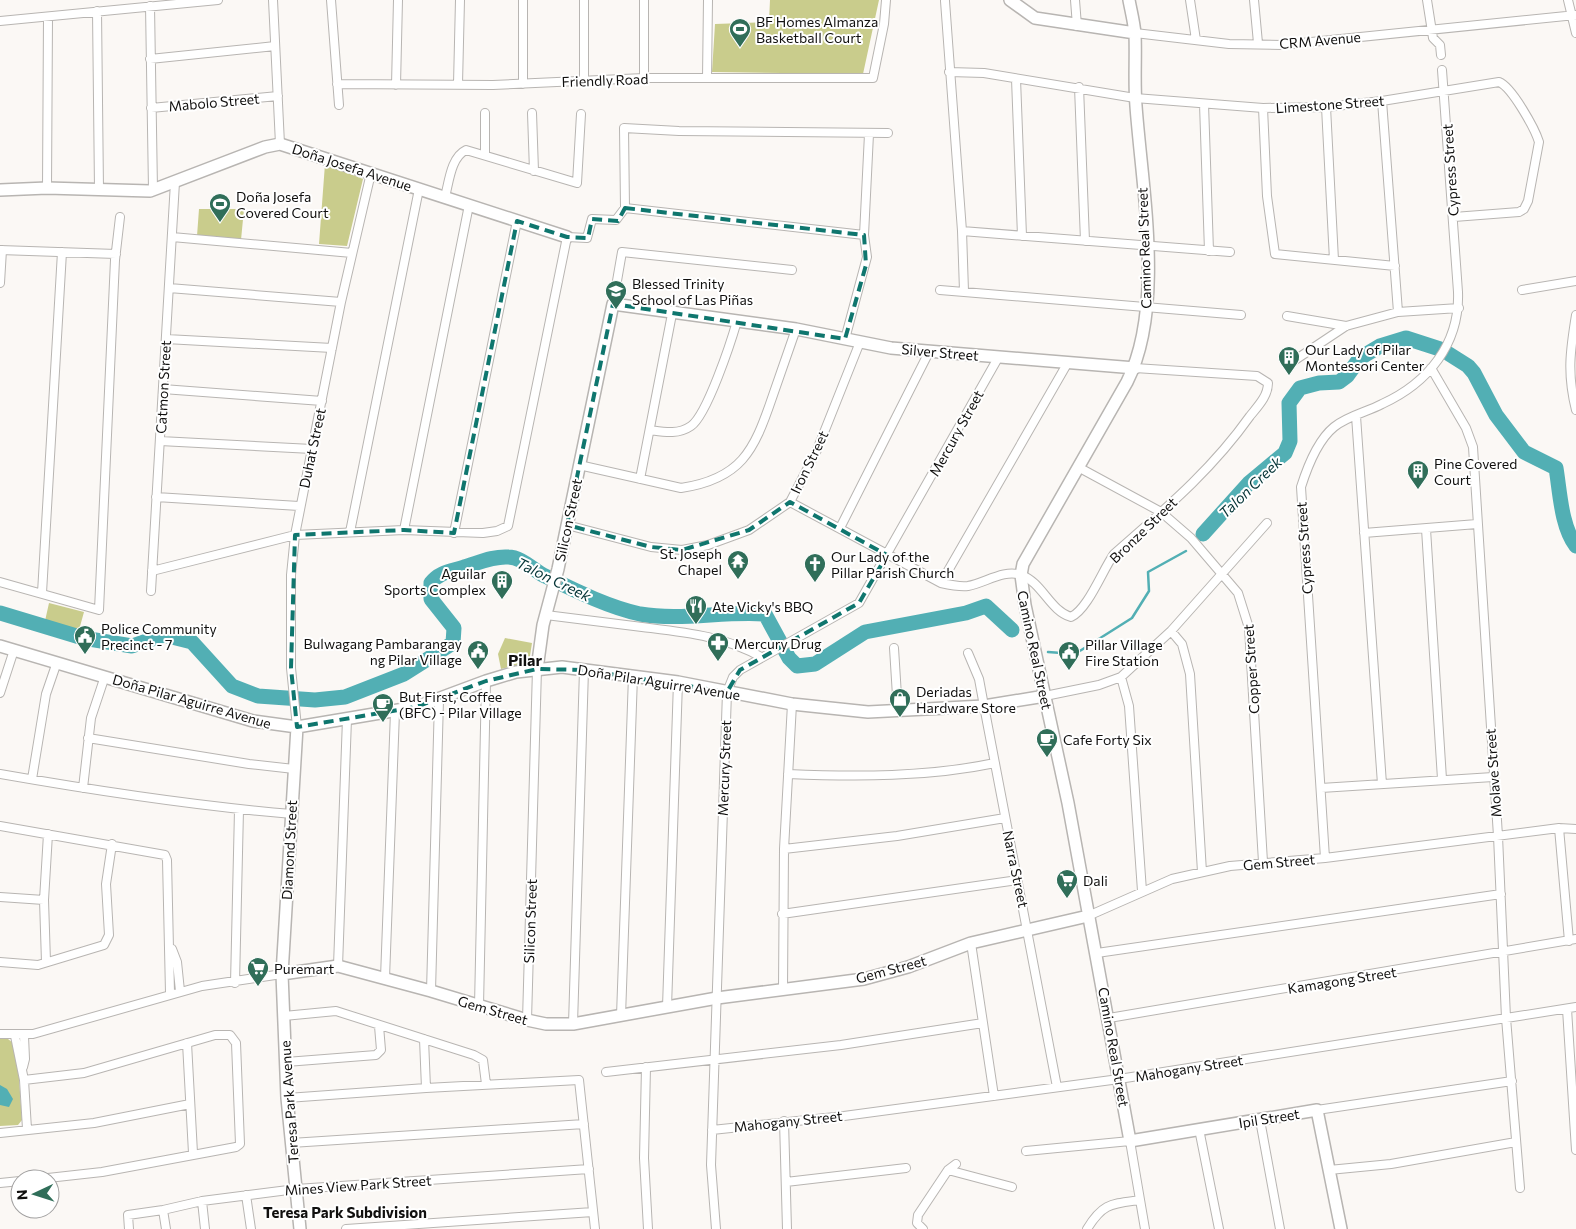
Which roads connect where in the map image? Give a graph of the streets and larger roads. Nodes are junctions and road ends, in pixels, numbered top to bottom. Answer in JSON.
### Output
{"nodes":[{"id":1,"x":218,"y":0,"type":"edge"},
{"id":2,"x":273,"y":0,"type":"edge"},
{"id":3,"x":331,"y":0,"type":"edge"},
{"id":4,"x":398,"y":0,"type":"edge"},
{"id":5,"x":460,"y":0,"type":"edge"},
{"id":6,"x":523,"y":0,"type":"edge"},
{"id":7,"x":584,"y":0,"type":"edge"},
{"id":8,"x":644,"y":0,"type":"edge"},
{"id":9,"x":708,"y":0,"type":"edge"},
{"id":10,"x":886,"y":0,"type":"edge"},
{"id":11,"x":1010,"y":0,"type":"edge"},
{"id":12,"x":1075,"y":0,"type":"edge"},
{"id":13,"x":1129,"y":0,"type":"edge"},
{"id":14,"x":1190,"y":0,"type":"edge"},
{"id":15,"x":1254,"y":0,"type":"edge"},
{"id":16,"x":1427,"y":0,"type":"edge"},
{"id":17,"x":1568,"y":0,"type":"edge"},
{"id":18,"x":945,"y":1,"type":"dead end"},
{"id":19,"x":150,"y":6,"type":"junction"},
{"id":20,"x":97,"y":11,"type":"junction"},
{"id":21,"x":1574,"y":14,"type":"edge"},
{"id":22,"x":48,"y":17,"type":"junction"},
{"id":23,"x":0,"y":21,"type":"edge"},
{"id":24,"x":1077,"y":26,"type":"junction"},
{"id":25,"x":1432,"y":30,"type":"junction"},
{"id":26,"x":1135,"y":33,"type":"junction"},
{"id":27,"x":1576,"y":33,"type":"edge"},
{"id":28,"x":1196,"y":40,"type":"junction"},
{"id":29,"x":1258,"y":43,"type":"junction"},
{"id":30,"x":275,"y":46,"type":"junction"},
{"id":31,"x":1441,"y":55,"type":"dead end"},
{"id":32,"x":150,"y":58,"type":"junction"},
{"id":33,"x":1442,"y":70,"type":"dead end"},
{"id":34,"x":949,"y":72,"type":"junction"},
{"id":35,"x":644,"y":78,"type":"junction"},
{"id":36,"x":707,"y":78,"type":"junction"},
{"id":37,"x":584,"y":79,"type":"junction"},
{"id":38,"x":1016,"y":79,"type":"junction"},
{"id":39,"x":337,"y":84,"type":"junction"},
{"id":40,"x":396,"y":84,"type":"junction"},
{"id":41,"x":458,"y":84,"type":"junction"},
{"id":42,"x":523,"y":84,"type":"junction"},
{"id":43,"x":1079,"y":87,"type":"junction"},
{"id":44,"x":1444,"y":91,"type":"junction"},
{"id":45,"x":278,"y":96,"type":"junction"},
{"id":46,"x":1135,"y":98,"type":"junction"},
{"id":47,"x":1382,"y":101,"type":"junction"},
{"id":48,"x":1204,"y":104,"type":"junction"},
{"id":49,"x":339,"y":105,"type":"dead end"},
{"id":50,"x":1326,"y":107,"type":"junction"},
{"id":51,"x":151,"y":108,"type":"junction"},
{"id":52,"x":1263,"y":108,"type":"junction"},
{"id":53,"x":485,"y":113,"type":"dead end"},
{"id":54,"x":532,"y":113,"type":"dead end"},
{"id":55,"x":581,"y":114,"type":"dead end"},
{"id":56,"x":888,"y":133,"type":"dead end"},
{"id":57,"x":869,"y":134,"type":"junction"},
{"id":58,"x":280,"y":144,"type":"junction"},
{"id":59,"x":485,"y":155,"type":"junction"},
{"id":60,"x":534,"y":171,"type":"junction"},
{"id":61,"x":371,"y":173,"type":"junction"},
{"id":62,"x":175,"y":182,"type":"junction"},
{"id":63,"x":47,"y":188,"type":"junction"},
{"id":64,"x":419,"y":189,"type":"junction"},
{"id":65,"x":0,"y":190,"type":"edge"},
{"id":66,"x":99,"y":190,"type":"junction"},
{"id":67,"x":153,"y":190,"type":"junction"},
{"id":68,"x":445,"y":197,"type":"junction"},
{"id":69,"x":469,"y":205,"type":"junction"},
{"id":70,"x":625,"y":208,"type":"junction"},
{"id":71,"x":120,"y":217,"type":"dead end"},
{"id":72,"x":1454,"y":217,"type":"junction"},
{"id":73,"x":517,"y":220,"type":"junction"},
{"id":74,"x":962,"y":231,"type":"junction"},
{"id":75,"x":864,"y":235,"type":"junction"},
{"id":76,"x":1022,"y":236,"type":"junction"},
{"id":77,"x":567,"y":237,"type":"junction"},
{"id":78,"x":172,"y":238,"type":"junction"},
{"id":79,"x":1085,"y":241,"type":"junction"},
{"id":80,"x":1147,"y":245,"type":"junction"},
{"id":81,"x":1,"y":250,"type":"edge"},
{"id":82,"x":1209,"y":251,"type":"junction"},
{"id":83,"x":62,"y":252,"type":"junction"},
{"id":84,"x":1230,"y":252,"type":"dead end"},
{"id":85,"x":352,"y":253,"type":"junction"},
{"id":86,"x":116,"y":254,"type":"junction"},
{"id":87,"x":1334,"y":260,"type":"junction"},
{"id":88,"x":1395,"y":266,"type":"junction"},
{"id":89,"x":792,"y":270,"type":"dead end"},
{"id":90,"x":1576,"y":281,"type":"edge"},
{"id":91,"x":0,"y":283,"type":"edge"},
{"id":92,"x":169,"y":288,"type":"junction"},
{"id":93,"x":940,"y":290,"type":"dead end"},
{"id":94,"x":1522,"y":290,"type":"dead end"},
{"id":95,"x":964,"y":291,"type":"junction"},
{"id":96,"x":342,"y":302,"type":"junction"},
{"id":97,"x":613,"y":304,"type":"junction"},
{"id":98,"x":1147,"y":308,"type":"junction"},
{"id":99,"x":1459,"y":308,"type":"junction"},
{"id":100,"x":1398,"y":312,"type":"junction"},
{"id":101,"x":672,"y":314,"type":"junction"},
{"id":102,"x":1576,"y":315,"type":"edge"},
{"id":103,"x":1241,"y":316,"type":"dead end"},
{"id":104,"x":1287,"y":316,"type":"dead end"},
{"id":105,"x":737,"y":321,"type":"junction"},
{"id":106,"x":1346,"y":326,"type":"junction"},
{"id":107,"x":796,"y":329,"type":"junction"},
{"id":108,"x":166,"y":338,"type":"junction"},
{"id":109,"x":845,"y":339,"type":"junction"},
{"id":110,"x":860,"y":342,"type":"junction"},
{"id":111,"x":332,"y":348,"type":"junction"},
{"id":112,"x":929,"y":352,"type":"junction"},
{"id":113,"x":998,"y":358,"type":"junction"},
{"id":114,"x":1295,"y":360,"type":"dead end"},
{"id":115,"x":1067,"y":364,"type":"junction"},
{"id":116,"x":1135,"y":368,"type":"junction"},
{"id":117,"x":1431,"y":368,"type":"junction"},
{"id":118,"x":1268,"y":383,"type":"joint"},
{"id":119,"x":163,"y":389,"type":"junction"},
{"id":120,"x":322,"y":401,"type":"junction"},
{"id":121,"x":1576,"y":410,"type":"edge"},
{"id":122,"x":1356,"y":416,"type":"junction"},
{"id":123,"x":650,"y":430,"type":"junction"},
{"id":124,"x":160,"y":441,"type":"junction"},
{"id":125,"x":312,"y":449,"type":"junction"},
{"id":126,"x":580,"y":465,"type":"junction"},
{"id":127,"x":1078,"y":467,"type":"junction"},
{"id":128,"x":640,"y":479,"type":"junction"},
{"id":129,"x":156,"y":497,"type":"junction"},
{"id":130,"x":790,"y":502,"type":"junction"},
{"id":131,"x":299,"y":506,"type":"junction"},
{"id":132,"x":1161,"y":512,"type":"junction"},
{"id":133,"x":1267,"y":523,"type":"dead end"},
{"id":134,"x":1477,"y":524,"type":"junction"},
{"id":135,"x":567,"y":525,"type":"junction"},
{"id":136,"x":840,"y":528,"type":"junction"},
{"id":137,"x":1426,"y":529,"type":"junction"},
{"id":138,"x":404,"y":530,"type":"junction"},
{"id":139,"x":350,"y":532,"type":"junction"},
{"id":140,"x":454,"y":533,"type":"junction"},
{"id":141,"x":1364,"y":533,"type":"junction"},
{"id":142,"x":294,"y":534,"type":"junction"},
{"id":143,"x":887,"y":555,"type":"junction"},
{"id":144,"x":152,"y":571,"type":"junction"},
{"id":145,"x":1222,"y":574,"type":"junction"},
{"id":146,"x":1020,"y":575,"type":"junction"},
{"id":147,"x":0,"y":582,"type":"edge"},
{"id":148,"x":941,"y":583,"type":"junction"},
{"id":149,"x":151,"y":591,"type":"dead end"},
{"id":150,"x":42,"y":593,"type":"junction"},
{"id":151,"x":546,"y":615,"type":"junction"},
{"id":152,"x":1171,"y":631,"type":"junction"},
{"id":153,"x":0,"y":646,"type":"edge"},
{"id":154,"x":894,"y":648,"type":"dead end"},
{"id":155,"x":14,"y":650,"type":"junction"},
{"id":156,"x":968,"y":654,"type":"dead end"},
{"id":157,"x":761,"y":657,"type":"junction"},
{"id":158,"x":57,"y":662,"type":"junction"},
{"id":159,"x":537,"y":669,"type":"junction"},
{"id":160,"x":584,"y":670,"type":"junction"},
{"id":161,"x":105,"y":676,"type":"junction"},
{"id":162,"x":633,"y":676,"type":"junction"},
{"id":163,"x":1122,"y":677,"type":"junction"},
{"id":164,"x":486,"y":681,"type":"junction"},
{"id":165,"x":678,"y":682,"type":"junction"},
{"id":166,"x":727,"y":692,"type":"junction"},
{"id":167,"x":0,"y":693,"type":"edge"},
{"id":168,"x":1045,"y":696,"type":"junction"},
{"id":169,"x":439,"y":700,"type":"junction"},
{"id":170,"x":792,"y":704,"type":"junction"},
{"id":171,"x":984,"y":706,"type":"junction"},
{"id":172,"x":395,"y":712,"type":"junction"},
{"id":173,"x":898,"y":712,"type":"junction"},
{"id":174,"x":347,"y":719,"type":"junction"},
{"id":175,"x":297,"y":726,"type":"junction"},
{"id":176,"x":88,"y":738,"type":"junction"},
{"id":177,"x":995,"y":763,"type":"junction"},
{"id":178,"x":294,"y":769,"type":"junction"},
{"id":179,"x":0,"y":774,"type":"edge"},
{"id":180,"x":788,"y":774,"type":"junction"},
{"id":181,"x":1494,"y":777,"type":"junction"},
{"id":182,"x":32,"y":779,"type":"junction"},
{"id":183,"x":1442,"y":779,"type":"junction"},
{"id":184,"x":1382,"y":784,"type":"junction"},
{"id":185,"x":83,"y":788,"type":"junction"},
{"id":186,"x":1321,"y":788,"type":"junction"},
{"id":187,"x":240,"y":810,"type":"junction"},
{"id":188,"x":292,"y":814,"type":"junction"},
{"id":189,"x":1005,"y":818,"type":"junction"},
{"id":190,"x":0,"y":826,"type":"edge"},
{"id":191,"x":1559,"y":828,"type":"junction"},
{"id":192,"x":1576,"y":829,"type":"edge"},
{"id":193,"x":48,"y":834,"type":"junction"},
{"id":194,"x":1498,"y":836,"type":"junction"},
{"id":195,"x":112,"y":844,"type":"junction"},
{"id":196,"x":784,"y":849,"type":"junction"},
{"id":197,"x":1325,"y":858,"type":"junction"},
{"id":198,"x":1263,"y":862,"type":"junction"},
{"id":199,"x":1202,"y":872,"type":"junction"},
{"id":200,"x":1018,"y":880,"type":"junction"},
{"id":201,"x":1142,"y":891,"type":"junction"},
{"id":202,"x":1501,"y":894,"type":"junction"},
{"id":203,"x":0,"y":897,"type":"edge"},
{"id":204,"x":44,"y":900,"type":"junction"},
{"id":205,"x":782,"y":914,"type":"junction"},
{"id":206,"x":1088,"y":916,"type":"junction"},
{"id":207,"x":1028,"y":929,"type":"junction"},
{"id":208,"x":1572,"y":940,"type":"edge"},
{"id":209,"x":971,"y":943,"type":"junction"},
{"id":210,"x":170,"y":945,"type":"junction"},
{"id":211,"x":1097,"y":953,"type":"junction"},
{"id":212,"x":1504,"y":953,"type":"junction"},
{"id":213,"x":0,"y":962,"type":"edge"},
{"id":214,"x":46,"y":962,"type":"junction"},
{"id":215,"x":338,"y":966,"type":"junction"},
{"id":216,"x":282,"y":974,"type":"junction"},
{"id":217,"x":385,"y":978,"type":"junction"},
{"id":218,"x":235,"y":983,"type":"junction"},
{"id":219,"x":783,"y":989,"type":"junction"},
{"id":220,"x":180,"y":991,"type":"junction"},
{"id":221,"x":431,"y":991,"type":"junction"},
{"id":222,"x":170,"y":994,"type":"junction"},
{"id":223,"x":716,"y":998,"type":"junction"},
{"id":224,"x":478,"y":1006,"type":"junction"},
{"id":225,"x":668,"y":1007,"type":"junction"},
{"id":226,"x":1576,"y":1007,"type":"edge"},
{"id":227,"x":1567,"y":1009,"type":"junction"},
{"id":228,"x":284,"y":1016,"type":"junction"},
{"id":229,"x":621,"y":1016,"type":"junction"},
{"id":230,"x":1109,"y":1018,"type":"junction"},
{"id":231,"x":1506,"y":1018,"type":"junction"},
{"id":232,"x":527,"y":1020,"type":"junction"},
{"id":233,"x":983,"y":1023,"type":"junction"},
{"id":234,"x":573,"y":1024,"type":"junction"},
{"id":235,"x":379,"y":1026,"type":"junction"},
{"id":236,"x":0,"y":1034,"type":"edge"},
{"id":237,"x":14,"y":1036,"type":"junction"},
{"id":238,"x":24,"y":1036,"type":"junction"},
{"id":239,"x":424,"y":1040,"type":"junction"},
{"id":240,"x":187,"y":1043,"type":"junction"},
{"id":241,"x":714,"y":1058,"type":"junction"},
{"id":242,"x":286,"y":1062,"type":"junction"},
{"id":243,"x":23,"y":1067,"type":"junction"},
{"id":244,"x":646,"y":1068,"type":"junction"},
{"id":245,"x":606,"y":1072,"type":"dead end"},
{"id":246,"x":1119,"y":1079,"type":"junction"},
{"id":247,"x":24,"y":1080,"type":"junction"},
{"id":248,"x":1512,"y":1081,"type":"junction"},
{"id":249,"x":486,"y":1084,"type":"junction"},
{"id":250,"x":1057,"y":1087,"type":"junction"},
{"id":251,"x":426,"y":1088,"type":"junction"},
{"id":252,"x":994,"y":1096,"type":"junction"},
{"id":253,"x":288,"y":1098,"type":"junction"},
{"id":254,"x":190,"y":1104,"type":"junction"},
{"id":255,"x":1317,"y":1110,"type":"junction"},
{"id":256,"x":1260,"y":1120,"type":"junction"},
{"id":257,"x":784,"y":1121,"type":"junction"},
{"id":258,"x":584,"y":1124,"type":"junction"},
{"id":259,"x":1199,"y":1129,"type":"junction"},
{"id":260,"x":27,"y":1130,"type":"junction"},
{"id":261,"x":712,"y":1130,"type":"junction"},
{"id":262,"x":0,"y":1133,"type":"edge"},
{"id":263,"x":1130,"y":1141,"type":"junction"},
{"id":264,"x":1516,"y":1142,"type":"junction"},
{"id":265,"x":291,"y":1143,"type":"junction"},
{"id":266,"x":1576,"y":1150,"type":"edge"},
{"id":267,"x":1026,"y":1151,"type":"dead end"},
{"id":268,"x":193,"y":1154,"type":"junction"},
{"id":269,"x":956,"y":1164,"type":"dead end"},
{"id":270,"x":906,"y":1168,"type":"dead end"},
{"id":271,"x":589,"y":1169,"type":"junction"},
{"id":272,"x":948,"y":1170,"type":"junction"},
{"id":273,"x":1329,"y":1170,"type":"junction"},
{"id":274,"x":60,"y":1177,"type":"edge"},
{"id":275,"x":786,"y":1182,"type":"junction"},
{"id":276,"x":1012,"y":1186,"type":"dead end"},
{"id":277,"x":1520,"y":1188,"type":"dead end"},
{"id":278,"x":296,"y":1189,"type":"junction"},
{"id":279,"x":246,"y":1195,"type":"junction"},
{"id":280,"x":1140,"y":1200,"type":"junction"},
{"id":281,"x":202,"y":1201,"type":"junction"},
{"id":282,"x":163,"y":1210,"type":"junction"},
{"id":283,"x":593,"y":1212,"type":"junction"},
{"id":284,"x":130,"y":1229,"type":"edge"},
{"id":285,"x":166,"y":1229,"type":"edge"},
{"id":286,"x":205,"y":1229,"type":"edge"},
{"id":287,"x":251,"y":1229,"type":"edge"},
{"id":288,"x":300,"y":1229,"type":"edge"},
{"id":289,"x":346,"y":1229,"type":"edge"},
{"id":290,"x":595,"y":1229,"type":"edge"},
{"id":291,"x":648,"y":1229,"type":"edge"},
{"id":292,"x":716,"y":1229,"type":"edge"},
{"id":293,"x":787,"y":1229,"type":"edge"},
{"id":294,"x":924,"y":1229,"type":"edge"},
{"id":295,"x":1087,"y":1229,"type":"edge"},
{"id":296,"x":1146,"y":1229,"type":"edge"},
{"id":297,"x":1219,"y":1229,"type":"edge"},
{"id":298,"x":1280,"y":1229,"type":"edge"},
{"id":299,"x":1341,"y":1229,"type":"edge"}],
"edges":[{"from":1,"to":19,"type":"street"},
{"from":2,"to":30,"type":"street"},
{"from":3,"to":39,"type":"street"},
{"from":4,"to":40,"type":"street"},
{"from":5,"to":41,"type":"street"},
{"from":6,"to":42,"type":"street"},
{"from":7,"to":37,"type":"street"},
{"from":8,"to":35,"type":"street"},
{"from":9,"to":36,"type":"street"},
{"from":10,"to":36,"type":"street","name":"Friendly Road"},
{"from":11,"to":24,"type":"street","name":"CRM Avenue"},
{"from":12,"to":24,"type":"street"},
{"from":13,"to":26,"type":"street","name":"Camino Real Street"},
{"from":14,"to":28,"type":"street"},
{"from":15,"to":29,"type":"street"},
{"from":16,"to":25,"type":"street"},
{"from":17,"to":21,"type":"street"},
{"from":18,"to":34,"type":"street"},
{"from":19,"to":20,"type":"street"},
{"from":19,"to":32,"type":"street"},
{"from":20,"to":22,"type":"street"},
{"from":20,"to":66,"type":"street"},
{"from":21,"to":25,"type":"street","name":"CRM Avenue"},
{"from":21,"to":27,"type":"street"},
{"from":22,"to":23,"type":"street"},
{"from":22,"to":63,"type":"street"},
{"from":24,"to":26,"type":"street","name":"CRM Avenue"},
{"from":25,"to":29,"type":"street","name":"CRM Avenue"},
{"from":25,"to":31,"type":"street"},
{"from":26,"to":28,"type":"street","name":"CRM Avenue"},
{"from":26,"to":46,"type":"street","name":"Camino Real Street"},
{"from":28,"to":29,"type":"street","name":"CRM Avenue"},
{"from":30,"to":32,"type":"street"},
{"from":30,"to":45,"type":"street"},
{"from":32,"to":51,"type":"street"},
{"from":33,"to":44,"type":"street","name":"Cypress Street"},
{"from":34,"to":38,"type":"street","name":"Limestone Street"},
{"from":34,"to":74,"type":"street"},
{"from":35,"to":36,"type":"street","name":"Friendly Road"},
{"from":35,"to":37,"type":"street","name":"Friendly Road"},
{"from":37,"to":42,"type":"street","name":"Friendly Road"},
{"from":38,"to":43,"type":"street","name":"Limestone Street"},
{"from":38,"to":76,"type":"street"},
{"from":39,"to":40,"type":"street","name":"Friendly Road"},
{"from":39,"to":49,"type":"street"},
{"from":40,"to":41,"type":"street","name":"Friendly Road"},
{"from":41,"to":42,"type":"street","name":"Friendly Road"},
{"from":43,"to":46,"type":"street","name":"Limestone Street"},
{"from":43,"to":79,"type":"street"},
{"from":44,"to":47,"type":"street","name":"Limestone Street"},
{"from":44,"to":72,"type":"street","name":"Cypress Street"},
{"from":44,"to":72,"type":"street","name":"Limestone Street"},
{"from":45,"to":51,"type":"street","name":"Mabolo Street"},
{"from":45,"to":58,"type":"street"},
{"from":46,"to":48,"type":"street","name":"Limestone Street"},
{"from":46,"to":80,"type":"street","name":"Camino Real Street"},
{"from":47,"to":50,"type":"street","name":"Limestone Street"},
{"from":47,"to":88,"type":"street"},
{"from":48,"to":52,"type":"street","name":"Limestone Street"},
{"from":48,"to":82,"type":"street"},
{"from":50,"to":52,"type":"street","name":"Limestone Street"},
{"from":50,"to":87,"type":"street"},
{"from":51,"to":67,"type":"street"},
{"from":52,"to":87,"type":"street"},
{"from":53,"to":59,"type":"street"},
{"from":54,"to":60,"type":"street"},
{"from":55,"to":60,"type":"street"},
{"from":56,"to":57,"type":"street"},
{"from":57,"to":70,"type":"street"},
{"from":57,"to":75,"type":"street"},
{"from":58,"to":61,"type":"street","name":"Doña Josefa Avenue"},
{"from":58,"to":62,"type":"street","name":"Doña Josefa Avenue"},
{"from":59,"to":60,"type":"street"},
{"from":59,"to":68,"type":"street"},
{"from":61,"to":64,"type":"street","name":"Doña Josefa Avenue"},
{"from":61,"to":85,"type":"street","name":"Duhat Street"},
{"from":62,"to":67,"type":"street","name":"Doña Josefa Avenue"},
{"from":62,"to":78,"type":"street","name":"Catmon Street"},
{"from":63,"to":65,"type":"street","name":"Doña Josefa Avenue"},
{"from":63,"to":66,"type":"street","name":"Doña Josefa Avenue"},
{"from":64,"to":68,"type":"street","name":"Doña Josefa Avenue"},
{"from":64,"to":139,"type":"street"},
{"from":66,"to":67,"type":"street","name":"Doña Josefa Avenue"},
{"from":68,"to":69,"type":"street","name":"Doña Josefa Avenue"},
{"from":69,"to":73,"type":"street","name":"Doña Josefa Avenue"},
{"from":69,"to":138,"type":"street"},
{"from":70,"to":75,"type":"street"},
{"from":70,"to":77,"type":"street","name":"Doña Josefa Avenue"},
{"from":71,"to":86,"type":"street"},
{"from":72,"to":99,"type":"street","name":"Cypress Street"},
{"from":73,"to":77,"type":"street","name":"Doña Josefa Avenue"},
{"from":73,"to":140,"type":"street"},
{"from":74,"to":76,"type":"street"},
{"from":74,"to":95,"type":"street"},
{"from":75,"to":109,"type":"street"},
{"from":76,"to":79,"type":"street"},
{"from":77,"to":140,"type":"street"},
{"from":78,"to":85,"type":"street"},
{"from":78,"to":92,"type":"street","name":"Catmon Street"},
{"from":79,"to":80,"type":"street"},
{"from":80,"to":82,"type":"street"},
{"from":80,"to":98,"type":"street","name":"Camino Real Street"},
{"from":81,"to":83,"type":"street"},
{"from":81,"to":91,"type":"street"},
{"from":82,"to":84,"type":"street"},
{"from":83,"to":86,"type":"street"},
{"from":83,"to":150,"type":"street"},
{"from":85,"to":96,"type":"street","name":"Duhat Street"},
{"from":86,"to":150,"type":"street"},
{"from":87,"to":88,"type":"street"},
{"from":88,"to":100,"type":"street"},
{"from":89,"to":97,"type":"street","name":"Silicon Street"},
{"from":90,"to":94,"type":"street"},
{"from":92,"to":96,"type":"street"},
{"from":92,"to":108,"type":"street","name":"Catmon Street"},
{"from":93,"to":95,"type":"street"},
{"from":95,"to":98,"type":"street"},
{"from":96,"to":111,"type":"street","name":"Duhat Street"},
{"from":97,"to":101,"type":"street","name":"Silver Street"},
{"from":97,"to":126,"type":"street","name":"Silicon Street"},
{"from":98,"to":103,"type":"street"},
{"from":98,"to":116,"type":"street","name":"Camino Real Street"},
{"from":99,"to":100,"type":"street"},
{"from":99,"to":117,"type":"street","name":"Cypress Street"},
{"from":100,"to":106,"type":"street"},
{"from":101,"to":105,"type":"street","name":"Silver Street"},
{"from":101,"to":123,"type":"street"},
{"from":102,"to":121,"type":"street"},
{"from":104,"to":106,"type":"street"},
{"from":105,"to":107,"type":"street","name":"Silver Street"},
{"from":105,"to":123,"type":"street"},
{"from":106,"to":114,"type":"street"},
{"from":107,"to":109,"type":"street","name":"Silver Street"},
{"from":107,"to":128,"type":"street"},
{"from":108,"to":111,"type":"street"},
{"from":108,"to":119,"type":"street","name":"Catmon Street"},
{"from":109,"to":110,"type":"street","name":"Silver Street"},
{"from":110,"to":112,"type":"street","name":"Silver Street"},
{"from":110,"to":130,"type":"street","name":"Iron Street"},
{"from":111,"to":120,"type":"street","name":"Duhat Street"},
{"from":112,"to":113,"type":"street","name":"Silver Street"},
{"from":112,"to":136,"type":"street"},
{"from":113,"to":115,"type":"street","name":"Silver Street"},
{"from":113,"to":143,"type":"street","name":"Mercury Street"},
{"from":115,"to":116,"type":"street","name":"Silver Street"},
{"from":115,"to":148,"type":"street"},
{"from":116,"to":118,"type":"street","name":"Silver Street"},
{"from":116,"to":127,"type":"street","name":"Camino Real Street"},
{"from":117,"to":122,"type":"street","name":"Cypress Street"},
{"from":117,"to":134,"type":"street","name":"Molave Street"},
{"from":118,"to":132,"type":"street","name":"Bronze Street"},
{"from":119,"to":120,"type":"street"},
{"from":119,"to":124,"type":"street","name":"Catmon Street"},
{"from":120,"to":125,"type":"street","name":"Duhat Street"},
{"from":122,"to":141,"type":"street"},
{"from":122,"to":186,"type":"street","name":"Cypress Street"},
{"from":123,"to":128,"type":"street"},
{"from":124,"to":125,"type":"street"},
{"from":124,"to":129,"type":"street","name":"Catmon Street"},
{"from":125,"to":131,"type":"street","name":"Duhat Street"},
{"from":126,"to":128,"type":"street"},
{"from":126,"to":135,"type":"street","name":"Silicon Street"},
{"from":127,"to":132,"type":"street","name":"Copper Street"},
{"from":127,"to":146,"type":"street","name":"Camino Real Street"},
{"from":129,"to":131,"type":"street"},
{"from":129,"to":144,"type":"street","name":"Catmon Street"},
{"from":130,"to":135,"type":"street","name":"Iron Street"},
{"from":130,"to":136,"type":"street"},
{"from":131,"to":142,"type":"street","name":"Duhat Street"},
{"from":132,"to":145,"type":"street","name":"Copper Street"},
{"from":132,"to":146,"type":"street","name":"Bronze Street"},
{"from":133,"to":145,"type":"street","name":"Doña Pilar Aguirre Avenue"},
{"from":134,"to":137,"type":"street"},
{"from":134,"to":181,"type":"street","name":"Molave Street"},
{"from":135,"to":151,"type":"street","name":"Silicon Street"},
{"from":136,"to":143,"type":"street"},
{"from":137,"to":141,"type":"street"},
{"from":137,"to":183,"type":"street"},
{"from":138,"to":139,"type":"street"},
{"from":138,"to":140,"type":"street"},
{"from":139,"to":142,"type":"street"},
{"from":141,"to":184,"type":"street"},
{"from":142,"to":144,"type":"street"},
{"from":142,"to":175,"type":"street","name":"Duhat Street"},
{"from":143,"to":148,"type":"street"},
{"from":143,"to":157,"type":"street","name":"Mercury Street"},
{"from":144,"to":149,"type":"street","name":"Catmon Street"},
{"from":145,"to":152,"type":"street","name":"Doña Pilar Aguirre Avenue"},
{"from":145,"to":198,"type":"street","name":"Copper Street"},
{"from":146,"to":148,"type":"street"},
{"from":146,"to":168,"type":"street","name":"Camino Real Street"},
{"from":147,"to":150,"type":"street"},
{"from":151,"to":157,"type":"street"},
{"from":151,"to":159,"type":"street","name":"Silicon Street"},
{"from":152,"to":163,"type":"street","name":"Doña Pilar Aguirre Avenue"},
{"from":152,"to":199,"type":"street"},
{"from":153,"to":155,"type":"street","name":"Doña Pilar Aguirre Avenue"},
{"from":154,"to":173,"type":"street"},
{"from":155,"to":158,"type":"street","name":"Doña Pilar Aguirre Avenue"},
{"from":155,"to":167,"type":"street"},
{"from":156,"to":171,"type":"street","name":"Narra Street"},
{"from":157,"to":166,"type":"street","name":"Mercury Street"},
{"from":158,"to":161,"type":"street","name":"Doña Pilar Aguirre Avenue"},
{"from":158,"to":182,"type":"street"},
{"from":159,"to":160,"type":"street","name":"Doña Pilar Aguirre Avenue"},
{"from":159,"to":164,"type":"street","name":"Doña Pilar Aguirre Avenue"},
{"from":159,"to":232,"type":"street","name":"Silicon Street"},
{"from":160,"to":162,"type":"street","name":"Doña Pilar Aguirre Avenue"},
{"from":160,"to":234,"type":"street"},
{"from":161,"to":175,"type":"street","name":"Doña Pilar Aguirre Avenue"},
{"from":161,"to":176,"type":"street"},
{"from":162,"to":165,"type":"street","name":"Doña Pilar Aguirre Avenue"},
{"from":162,"to":229,"type":"street"},
{"from":163,"to":168,"type":"street","name":"Doña Pilar Aguirre Avenue"},
{"from":163,"to":201,"type":"street"},
{"from":164,"to":169,"type":"street","name":"Doña Pilar Aguirre Avenue"},
{"from":164,"to":224,"type":"street"},
{"from":165,"to":166,"type":"street","name":"Doña Pilar Aguirre Avenue"},
{"from":165,"to":225,"type":"street"},
{"from":166,"to":170,"type":"street","name":"Doña Pilar Aguirre Avenue"},
{"from":166,"to":223,"type":"street","name":"Mercury Street"},
{"from":168,"to":171,"type":"street","name":"Doña Pilar Aguirre Avenue"},
{"from":168,"to":206,"type":"street","name":"Camino Real Street"},
{"from":169,"to":172,"type":"street","name":"Doña Pilar Aguirre Avenue"},
{"from":169,"to":221,"type":"street"},
{"from":170,"to":173,"type":"street","name":"Doña Pilar Aguirre Avenue"},
{"from":170,"to":180,"type":"street"},
{"from":171,"to":173,"type":"street","name":"Doña Pilar Aguirre Avenue"},
{"from":171,"to":177,"type":"street","name":"Narra Street"},
{"from":172,"to":174,"type":"street","name":"Doña Pilar Aguirre Avenue"},
{"from":172,"to":217,"type":"street"},
{"from":174,"to":175,"type":"street","name":"Doña Pilar Aguirre Avenue"},
{"from":174,"to":215,"type":"street"},
{"from":175,"to":178,"type":"street","name":"Diamond Street"},
{"from":176,"to":178,"type":"street"},
{"from":176,"to":185,"type":"street"},
{"from":177,"to":180,"type":"street"},
{"from":177,"to":189,"type":"street","name":"Narra Street"},
{"from":178,"to":188,"type":"street","name":"Diamond Street"},
{"from":179,"to":182,"type":"street"},
{"from":180,"to":196,"type":"street"},
{"from":181,"to":183,"type":"street"},
{"from":181,"to":194,"type":"street","name":"Molave Street"},
{"from":182,"to":185,"type":"street"},
{"from":183,"to":184,"type":"street"},
{"from":184,"to":186,"type":"street"},
{"from":185,"to":187,"type":"street"},
{"from":186,"to":197,"type":"street","name":"Cypress Street"},
{"from":187,"to":188,"type":"street"},
{"from":187,"to":218,"type":"street"},
{"from":188,"to":216,"type":"street","name":"Diamond Street"},
{"from":189,"to":196,"type":"street"},
{"from":189,"to":200,"type":"street","name":"Narra Street"},
{"from":190,"to":193,"type":"street"},
{"from":191,"to":192,"type":"street","name":"Gem Street"},
{"from":191,"to":194,"type":"street","name":"Gem Street"},
{"from":191,"to":208,"type":"street"},
{"from":193,"to":195,"type":"street"},
{"from":193,"to":204,"type":"street"},
{"from":194,"to":197,"type":"street","name":"Gem Street"},
{"from":194,"to":202,"type":"street","name":"Molave Street"},
{"from":195,"to":210,"type":"street"},
{"from":195,"to":214,"type":"street"},
{"from":196,"to":205,"type":"street"},
{"from":197,"to":198,"type":"street","name":"Gem Street"},
{"from":198,"to":199,"type":"street","name":"Gem Street"},
{"from":199,"to":201,"type":"street","name":"Gem Street"},
{"from":200,"to":205,"type":"street"},
{"from":200,"to":207,"type":"street","name":"Narra Street"},
{"from":201,"to":206,"type":"street","name":"Gem Street"},
{"from":202,"to":211,"type":"street"},
{"from":202,"to":212,"type":"street","name":"Molave Street"},
{"from":203,"to":204,"type":"street"},
{"from":204,"to":214,"type":"street"},
{"from":205,"to":219,"type":"street"},
{"from":206,"to":207,"type":"street","name":"Gem Street"},
{"from":206,"to":211,"type":"street","name":"Camino Real Street"},
{"from":207,"to":209,"type":"street","name":"Gem Street"},
{"from":207,"to":250,"type":"street","name":"Narra Street"},
{"from":208,"to":212,"type":"street","name":"Kamagong Street"},
{"from":209,"to":219,"type":"street","name":"Gem Street"},
{"from":209,"to":233,"type":"street"},
{"from":210,"to":220,"type":"street"},
{"from":210,"to":222,"type":"street"},
{"from":211,"to":230,"type":"street","name":"Camino Real Street"},
{"from":212,"to":230,"type":"street","name":"Kamagong Street"},
{"from":212,"to":231,"type":"street","name":"Molave Street"},
{"from":213,"to":214,"type":"street"},
{"from":215,"to":216,"type":"street","name":"Gem Street"},
{"from":215,"to":217,"type":"street","name":"Gem Street"},
{"from":216,"to":218,"type":"street","name":"Gem Street"},
{"from":216,"to":228,"type":"street","name":"Teresa Park Avenue"},
{"from":217,"to":221,"type":"street","name":"Gem Street"},
{"from":218,"to":220,"type":"street","name":"Gem Street"},
{"from":219,"to":223,"type":"street","name":"Gem Street"},
{"from":220,"to":222,"type":"street","name":"Gem Street"},
{"from":221,"to":224,"type":"street","name":"Gem Street"},
{"from":222,"to":238,"type":"street","name":"Gem Street"},
{"from":223,"to":225,"type":"street","name":"Gem Street"},
{"from":223,"to":241,"type":"street","name":"Mercury Street"},
{"from":224,"to":232,"type":"street","name":"Gem Street"},
{"from":225,"to":229,"type":"street","name":"Gem Street"},
{"from":226,"to":227,"type":"street","name":"Mahogany Street"},
{"from":227,"to":231,"type":"street","name":"Mahogany Street"},
{"from":227,"to":266,"type":"street"},
{"from":228,"to":235,"type":"street"},
{"from":228,"to":242,"type":"street","name":"Teresa Park Avenue"},
{"from":229,"to":234,"type":"street","name":"Gem Street"},
{"from":230,"to":246,"type":"street","name":"Camino Real Street"},
{"from":231,"to":246,"type":"street","name":"Mahogany Street"},
{"from":231,"to":248,"type":"street","name":"Molave Street"},
{"from":232,"to":234,"type":"street","name":"Gem Street"},
{"from":233,"to":241,"type":"street"},
{"from":233,"to":252,"type":"street"},
{"from":235,"to":239,"type":"street"},
{"from":235,"to":242,"type":"street"},
{"from":236,"to":237,"type":"street","name":"Gem Street"},
{"from":237,"to":238,"type":"street","name":"Gem Street"},
{"from":237,"to":243,"type":"street"},
{"from":238,"to":243,"type":"street"},
{"from":239,"to":249,"type":"street"},
{"from":239,"to":251,"type":"street"},
{"from":240,"to":247,"type":"street"},
{"from":240,"to":254,"type":"street"},
{"from":240,"to":268,"type":"street"},
{"from":241,"to":244,"type":"street"},
{"from":241,"to":261,"type":"street","name":"Mercury Street"},
{"from":242,"to":253,"type":"street","name":"Teresa Park Avenue"},
{"from":243,"to":247,"type":"street"},
{"from":244,"to":245,"type":"street"},
{"from":244,"to":291,"type":"street"},
{"from":246,"to":250,"type":"street","name":"Mahogany Street"},
{"from":246,"to":263,"type":"street","name":"Camino Real Street"},
{"from":247,"to":260,"type":"street"},
{"from":248,"to":255,"type":"street","name":"Ipil Street"},
{"from":248,"to":264,"type":"street","name":"Molave Street"},
{"from":249,"to":251,"type":"street"},
{"from":249,"to":258,"type":"street"},
{"from":250,"to":252,"type":"street","name":"Mahogany Street"},
{"from":251,"to":253,"type":"street"},
{"from":252,"to":257,"type":"street","name":"Mahogany Street"},
{"from":253,"to":265,"type":"street","name":"Teresa Park Avenue"},
{"from":254,"to":260,"type":"street"},
{"from":254,"to":268,"type":"street"},
{"from":255,"to":256,"type":"street","name":"Ipil Street"},
{"from":255,"to":273,"type":"street"},
{"from":256,"to":259,"type":"street","name":"Ipil Street"},
{"from":256,"to":298,"type":"street"},
{"from":257,"to":261,"type":"street","name":"Mahogany Street"},
{"from":257,"to":275,"type":"street"},
{"from":258,"to":265,"type":"street"},
{"from":258,"to":271,"type":"street"},
{"from":259,"to":263,"type":"street","name":"Ipil Street"},
{"from":259,"to":297,"type":"street"},
{"from":260,"to":262,"type":"street"},
{"from":261,"to":292,"type":"street","name":"Mercury Street"},
{"from":263,"to":267,"type":"street","name":"Ipil Street"},
{"from":263,"to":280,"type":"street","name":"Camino Real Street"},
{"from":264,"to":273,"type":"street"},
{"from":264,"to":277,"type":"street","name":"Molave Street"},
{"from":265,"to":278,"type":"street","name":"Teresa Park Avenue"},
{"from":268,"to":274,"type":"street"},
{"from":269,"to":272,"type":"street"},
{"from":270,"to":275,"type":"street"},
{"from":271,"to":278,"type":"street","name":"Mines View Park Street"},
{"from":271,"to":283,"type":"street"},
{"from":272,"to":276,"type":"street"},
{"from":272,"to":294,"type":"street"},
{"from":273,"to":299,"type":"street"},
{"from":275,"to":293,"type":"street"},
{"from":278,"to":279,"type":"street","name":"Mines View Park Street"},
{"from":278,"to":288,"type":"street","name":"Teresa Park Avenue"},
{"from":279,"to":281,"type":"street","name":"Mines View Park Street"},
{"from":279,"to":287,"type":"street"},
{"from":280,"to":295,"type":"street"},
{"from":280,"to":296,"type":"street","name":"Camino Real Street"},
{"from":281,"to":282,"type":"street","name":"Mines View Park Street"},
{"from":281,"to":286,"type":"street"},
{"from":282,"to":284,"type":"street","name":"Mines View Park Street"},
{"from":282,"to":285,"type":"street"},
{"from":283,"to":289,"type":"street"},
{"from":283,"to":290,"type":"street"}]}
